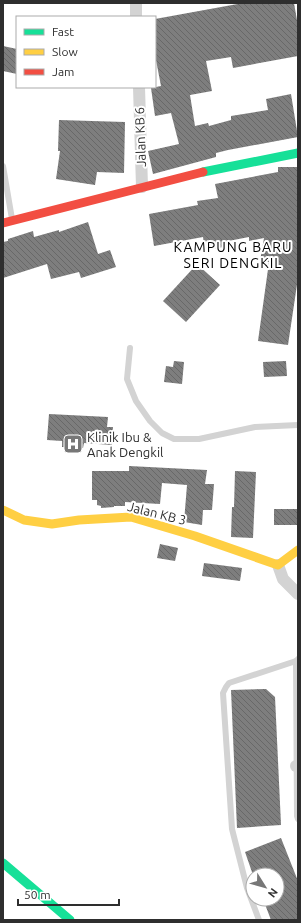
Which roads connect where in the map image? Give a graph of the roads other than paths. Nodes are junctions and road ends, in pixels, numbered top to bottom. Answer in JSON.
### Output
{"nodes":[{"id":1,"x":136,"y":3,"type":"edge"},
{"id":2,"x":136,"y":16,"type":"edge"},
{"id":3,"x":139,"y":88,"type":"edge"},
{"id":4,"x":298,"y":153,"type":"edge"},
{"id":5,"x":3,"y":166,"type":"edge"},
{"id":6,"x":142,"y":187,"type":"junction"},
{"id":7,"x":7,"y":222,"type":"edge"},
{"id":8,"x":130,"y":348,"type":"dead end"},
{"id":9,"x":298,"y":425,"type":"edge"},
{"id":10,"x":3,"y":510,"type":"edge"},
{"id":11,"x":298,"y":550,"type":"edge"},
{"id":12,"x":278,"y":565,"type":"junction"},
{"id":13,"x":298,"y":594,"type":"edge"},
{"id":14,"x":297,"y":660,"type":"edge"},
{"id":15,"x":297,"y":766,"type":"edge"},
{"id":16,"x":298,"y":819,"type":"edge"},
{"id":17,"x":3,"y":864,"type":"edge"},
{"id":18,"x":70,"y":920,"type":"edge"},
{"id":19,"x":259,"y":920,"type":"edge"}],
"edges":[{"from":1,"to":2,"type":"street"},
{"from":3,"to":6,"type":"street","name":"Jalan KB 6"},
{"from":4,"to":6,"type":"street"},
{"from":5,"to":7,"type":"lane"},
{"from":6,"to":7,"type":"street"},
{"from":8,"to":9,"type":"lane"},
{"from":10,"to":12,"type":"street","name":"Jalan KB 3"},
{"from":11,"to":12,"type":"street"},
{"from":12,"to":13,"type":"street"},
{"from":14,"to":15,"type":"lane"},
{"from":14,"to":19,"type":"lane"},
{"from":15,"to":16,"type":"lane"},
{"from":17,"to":18,"type":"street"}]}
